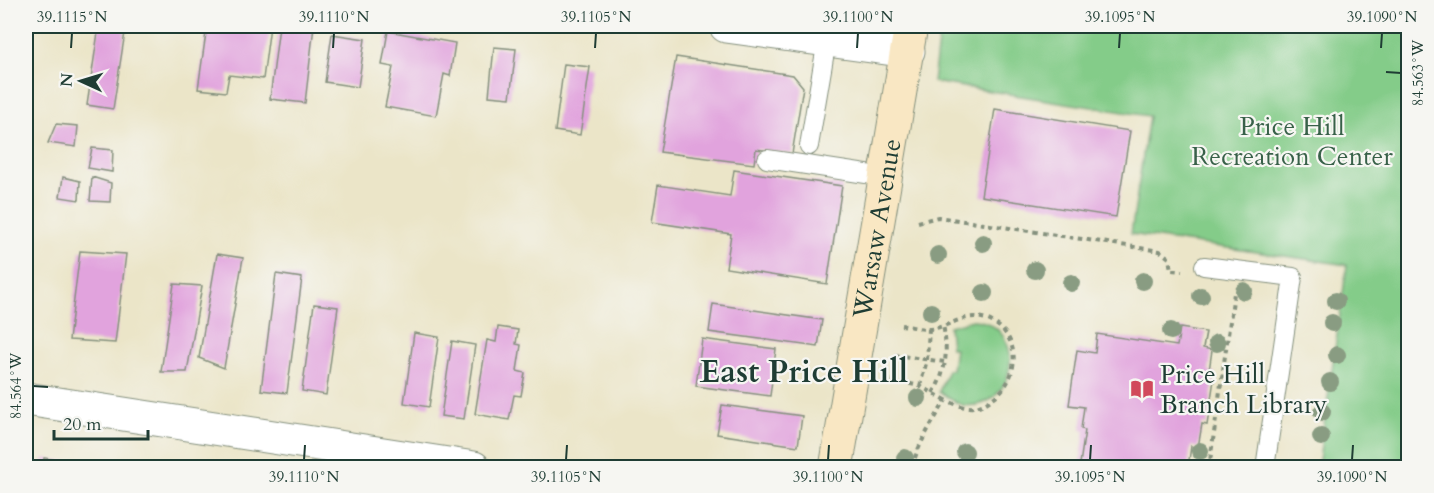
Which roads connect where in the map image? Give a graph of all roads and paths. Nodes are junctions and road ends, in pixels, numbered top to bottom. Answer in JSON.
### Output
{"nodes":[{"id":1,"x":726,"y":26,"type":"edge"},
{"id":2,"x":909,"y":38,"type":"edge"},
{"id":3,"x":827,"y":40,"type":"junction"},
{"id":4,"x":809,"y":146,"type":"dead end"},
{"id":5,"x":767,"y":159,"type":"dead end"},
{"id":6,"x":886,"y":177,"type":"junction"},
{"id":7,"x":918,"y":222,"type":"dead end"},
{"id":8,"x":1204,"y":266,"type":"dead end"},
{"id":9,"x":1185,"y":276,"type":"dead end"},
{"id":10,"x":1236,"y":282,"type":"dead end"},
{"id":11,"x":901,"y":325,"type":"dead end"},
{"id":12,"x":943,"y":325,"type":"junction"},
{"id":13,"x":929,"y":329,"type":"junction"},
{"id":14,"x":895,"y":355,"type":"dead end"},
{"id":15,"x":927,"y":360,"type":"junction"},
{"id":16,"x":945,"y":362,"type":"junction"},
{"id":17,"x":892,"y":380,"type":"dead end"},
{"id":18,"x":920,"y":386,"type":"junction"},
{"id":19,"x":933,"y":393,"type":"junction"},
{"id":20,"x":26,"y":399,"type":"edge"},
{"id":21,"x":946,"y":400,"type":"junction"},
{"id":22,"x":474,"y":468,"type":"edge"},
{"id":23,"x":836,"y":468,"type":"edge"},
{"id":24,"x":912,"y":468,"type":"edge"},
{"id":25,"x":1209,"y":468,"type":"edge"},
{"id":26,"x":1265,"y":468,"type":"edge"}],
"edges":[{"from":1,"to":3,"type":"street"},
{"from":2,"to":3,"type":"street"},
{"from":2,"to":6,"type":"main road","name":"Warsaw Avenue"},
{"from":3,"to":4,"type":"lane"},
{"from":5,"to":6,"type":"lane"},
{"from":6,"to":23,"type":"main road","name":"Warsaw Avenue"},
{"from":7,"to":9,"type":"path"},
{"from":8,"to":26,"type":"lane"},
{"from":10,"to":25,"type":"path"},
{"from":11,"to":13,"type":"path"},
{"from":12,"to":13,"type":"path"},
{"from":12,"to":16,"type":"path"},
{"from":12,"to":21,"type":"path"},
{"from":13,"to":15,"type":"path"},
{"from":14,"to":15,"type":"path"},
{"from":15,"to":16,"type":"path"},
{"from":15,"to":18,"type":"path"},
{"from":16,"to":19,"type":"path"},
{"from":17,"to":18,"type":"path"},
{"from":18,"to":19,"type":"path"},
{"from":19,"to":21,"type":"path"},
{"from":20,"to":22,"type":"street"},
{"from":21,"to":24,"type":"path"}]}
